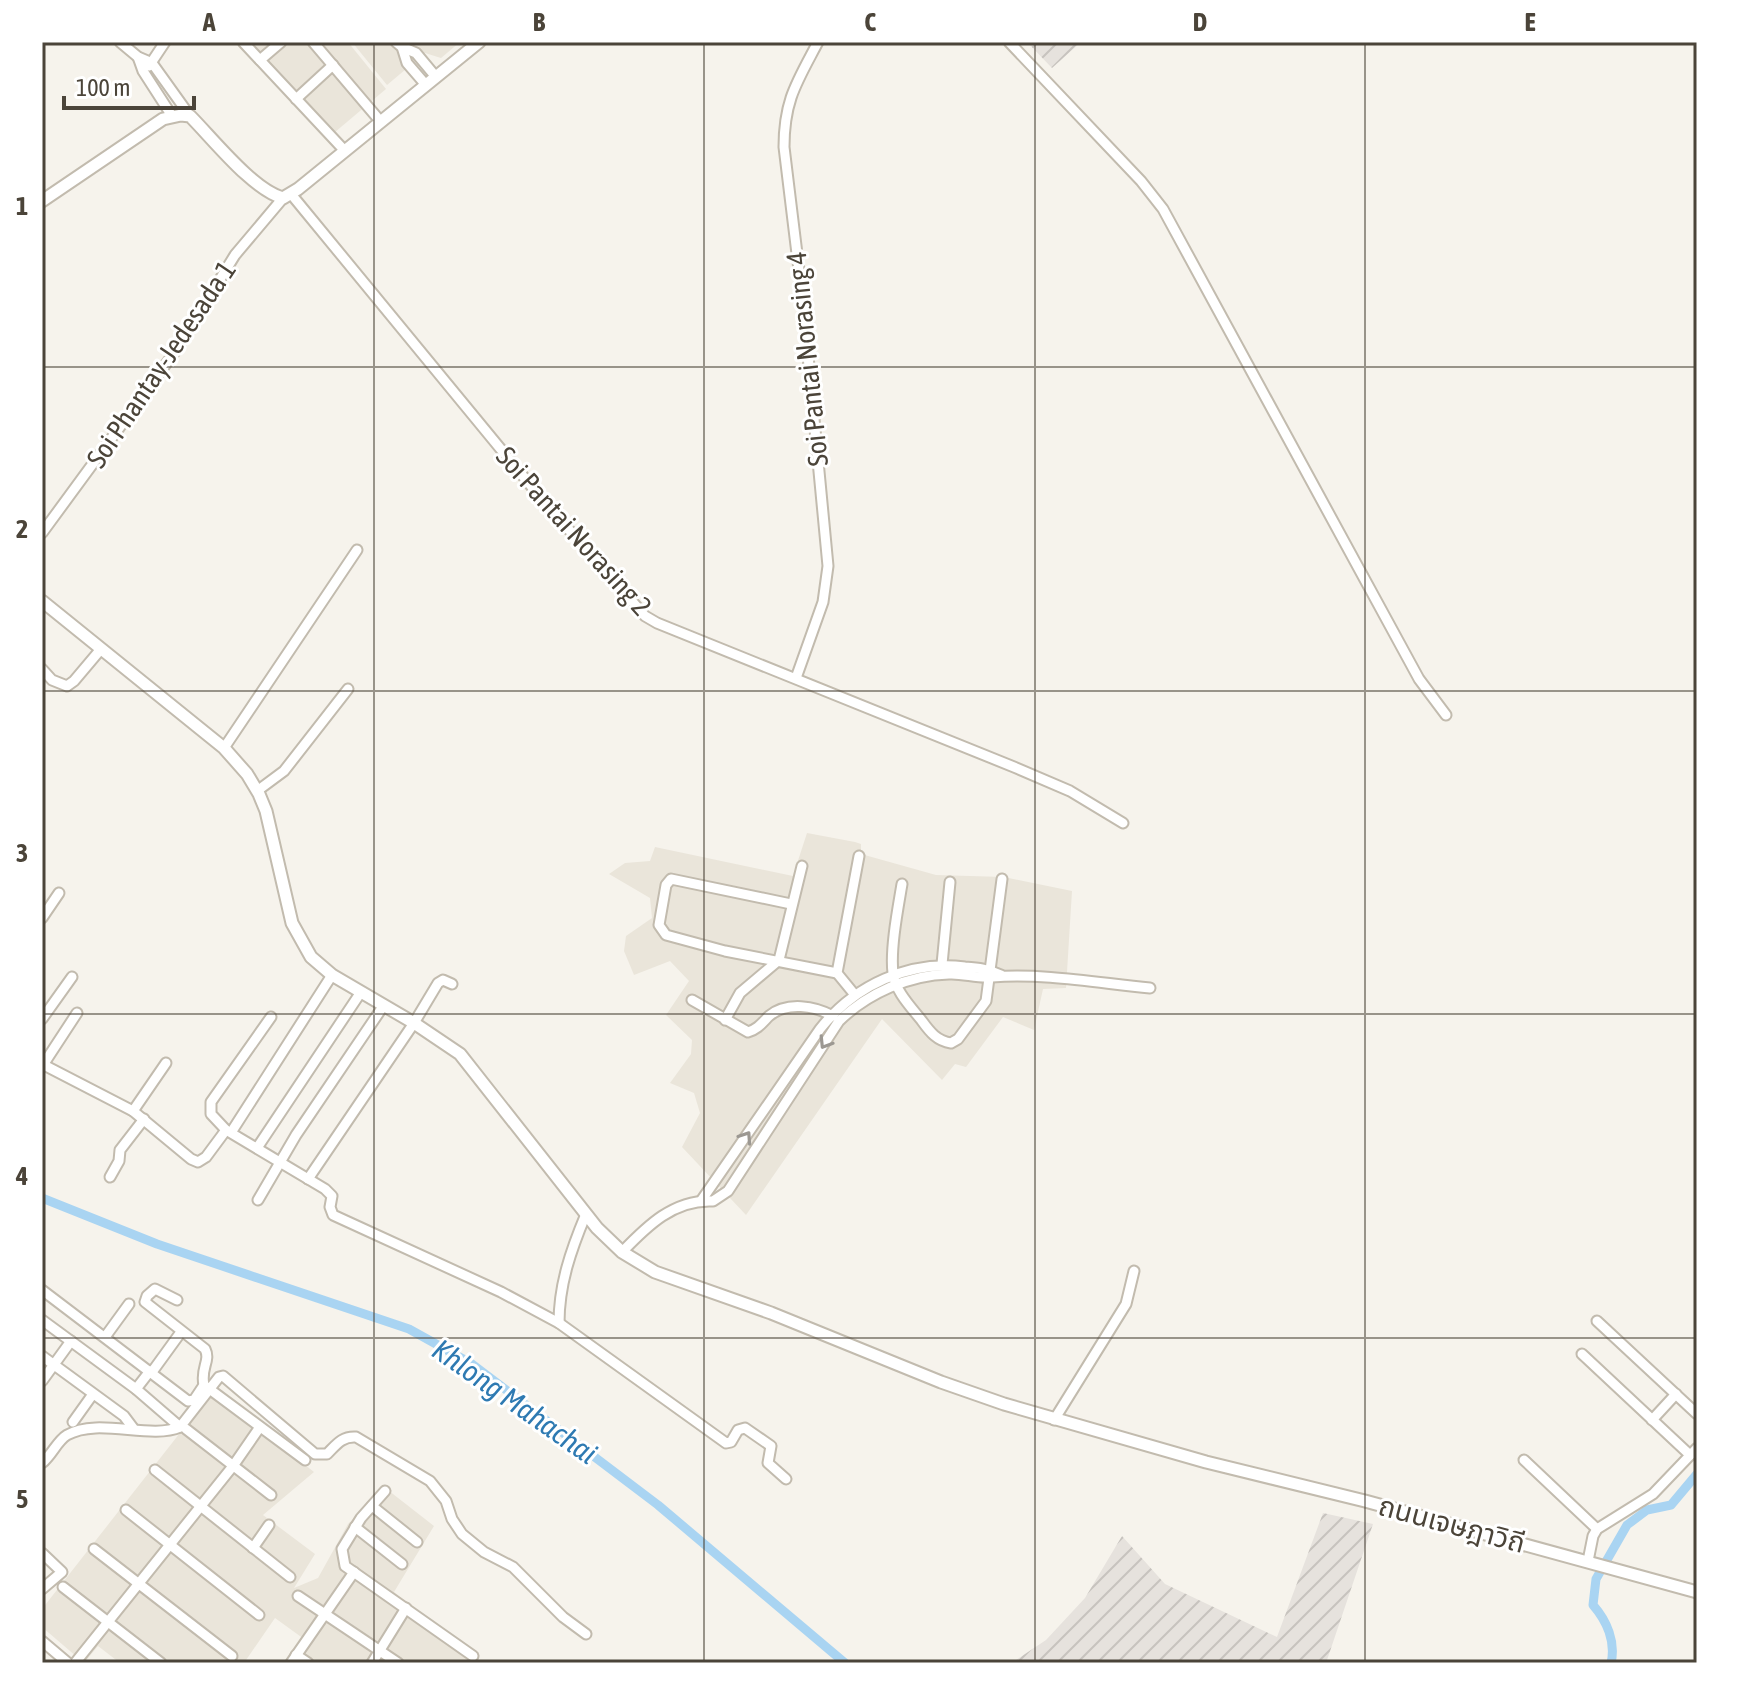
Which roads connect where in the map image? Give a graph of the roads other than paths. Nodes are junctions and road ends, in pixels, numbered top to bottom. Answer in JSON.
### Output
{"nodes":[{"id":1,"x":120,"y":42,"type":"edge"},
{"id":2,"x":165,"y":42,"type":"edge"},
{"id":3,"x":243,"y":42,"type":"edge"},
{"id":4,"x":281,"y":42,"type":"edge"},
{"id":5,"x":313,"y":42,"type":"edge"},
{"id":6,"x":479,"y":42,"type":"edge"},
{"id":7,"x":818,"y":42,"type":"edge"},
{"id":8,"x":1009,"y":42,"type":"edge"},
{"id":9,"x":399,"y":45,"type":"edge"},
{"id":10,"x":138,"y":57,"type":"junction"},
{"id":11,"x":260,"y":60,"type":"junction"},
{"id":12,"x":152,"y":63,"type":"junction"},
{"id":13,"x":333,"y":65,"type":"junction"},
{"id":14,"x":143,"y":71,"type":"junction"},
{"id":15,"x":436,"y":77,"type":"junction"},
{"id":16,"x":426,"y":85,"type":"junction"},
{"id":17,"x":296,"y":99,"type":"junction"},
{"id":18,"x":172,"y":116,"type":"junction"},
{"id":19,"x":190,"y":116,"type":"junction"},
{"id":20,"x":381,"y":122,"type":"junction"},
{"id":21,"x":345,"y":151,"type":"junction"},
{"id":22,"x":287,"y":196,"type":"junction"},
{"id":23,"x":42,"y":201,"type":"edge"},
{"id":24,"x":42,"y":533,"type":"edge"},
{"id":25,"x":357,"y":550,"type":"dead end"},
{"id":26,"x":42,"y":601,"type":"edge"},
{"id":27,"x":101,"y":649,"type":"junction"},
{"id":28,"x":42,"y":669,"type":"edge"},
{"id":29,"x":796,"y":678,"type":"junction"},
{"id":30,"x":348,"y":689,"type":"dead end"},
{"id":31,"x":1446,"y":715,"type":"dead end"},
{"id":32,"x":224,"y":748,"type":"junction"},
{"id":33,"x":257,"y":791,"type":"junction"},
{"id":34,"x":1123,"y":823,"type":"dead end"},
{"id":35,"x":859,"y":856,"type":"dead end"},
{"id":36,"x":802,"y":866,"type":"dead end"},
{"id":37,"x":1002,"y":879,"type":"dead end"},
{"id":38,"x":950,"y":882,"type":"dead end"},
{"id":39,"x":902,"y":884,"type":"dead end"},
{"id":40,"x":59,"y":893,"type":"dead end"},
{"id":41,"x":791,"y":904,"type":"junction"},
{"id":42,"x":42,"y":918,"type":"edge"},
{"id":43,"x":779,"y":960,"type":"junction"},
{"id":44,"x":942,"y":964,"type":"junction"},
{"id":45,"x":837,"y":973,"type":"junction"},
{"id":46,"x":892,"y":974,"type":"junction"},
{"id":47,"x":994,"y":974,"type":"junction"},
{"id":48,"x":332,"y":975,"type":"junction"},
{"id":49,"x":72,"y":977,"type":"dead end"},
{"id":50,"x":452,"y":984,"type":"dead end"},
{"id":51,"x":897,"y":985,"type":"junction"},
{"id":52,"x":1150,"y":988,"type":"dead end"},
{"id":53,"x":361,"y":992,"type":"junction"},
{"id":54,"x":855,"y":995,"type":"junction"},
{"id":55,"x":692,"y":1000,"type":"dead end"},
{"id":56,"x":384,"y":1005,"type":"junction"},
{"id":57,"x":77,"y":1013,"type":"dead end"},
{"id":58,"x":271,"y":1017,"type":"dead end"},
{"id":59,"x":835,"y":1018,"type":"junction"},
{"id":60,"x":42,"y":1019,"type":"edge"},
{"id":61,"x":725,"y":1020,"type":"junction"},
{"id":62,"x":414,"y":1023,"type":"junction"},
{"id":63,"x":166,"y":1063,"type":"dead end"},
{"id":64,"x":42,"y":1065,"type":"edge"},
{"id":65,"x":133,"y":1111,"type":"junction"},
{"id":66,"x":144,"y":1119,"type":"junction"},
{"id":67,"x":229,"y":1130,"type":"junction"},
{"id":68,"x":257,"y":1148,"type":"junction"},
{"id":69,"x":279,"y":1163,"type":"junction"},
{"id":70,"x":110,"y":1177,"type":"dead end"},
{"id":71,"x":308,"y":1179,"type":"junction"},
{"id":72,"x":258,"y":1200,"type":"dead end"},
{"id":73,"x":701,"y":1201,"type":"junction"},
{"id":74,"x":586,"y":1214,"type":"junction"},
{"id":75,"x":622,"y":1252,"type":"junction"},
{"id":76,"x":1134,"y":1271,"type":"dead end"},
{"id":77,"x":42,"y":1290,"type":"edge"},
{"id":78,"x":177,"y":1300,"type":"dead end"},
{"id":79,"x":129,"y":1304,"type":"dead end"},
{"id":80,"x":42,"y":1320,"type":"edge"},
{"id":81,"x":1597,"y":1321,"type":"dead end"},
{"id":82,"x":559,"y":1323,"type":"junction"},
{"id":83,"x":181,"y":1332,"type":"junction"},
{"id":84,"x":105,"y":1337,"type":"junction"},
{"id":85,"x":71,"y":1341,"type":"junction"},
{"id":86,"x":1582,"y":1354,"type":"dead end"},
{"id":87,"x":42,"y":1356,"type":"edge"},
{"id":88,"x":55,"y":1365,"type":"junction"},
{"id":89,"x":151,"y":1372,"type":"junction"},
{"id":90,"x":42,"y":1381,"type":"edge"},
{"id":91,"x":207,"y":1387,"type":"junction"},
{"id":92,"x":136,"y":1389,"type":"junction"},
{"id":93,"x":93,"y":1394,"type":"junction"},
{"id":94,"x":1676,"y":1394,"type":"junction"},
{"id":95,"x":1697,"y":1414,"type":"edge"},
{"id":96,"x":1054,"y":1420,"type":"junction"},
{"id":97,"x":1652,"y":1420,"type":"junction"},
{"id":98,"x":73,"y":1422,"type":"dead end"},
{"id":99,"x":260,"y":1427,"type":"junction"},
{"id":100,"x":133,"y":1428,"type":"junction"},
{"id":101,"x":183,"y":1428,"type":"junction"},
{"id":102,"x":1693,"y":1452,"type":"edge"},
{"id":103,"x":305,"y":1460,"type":"dead end"},
{"id":104,"x":1524,"y":1460,"type":"dead end"},
{"id":105,"x":42,"y":1463,"type":"edge"},
{"id":106,"x":233,"y":1466,"type":"junction"},
{"id":107,"x":155,"y":1470,"type":"dead end"},
{"id":108,"x":786,"y":1479,"type":"dead end"},
{"id":109,"x":385,"y":1491,"type":"dead end"},
{"id":110,"x":271,"y":1495,"type":"dead end"},
{"id":111,"x":200,"y":1505,"type":"junction"},
{"id":112,"x":372,"y":1506,"type":"junction"},
{"id":113,"x":126,"y":1510,"type":"dead end"},
{"id":114,"x":269,"y":1525,"type":"dead end"},
{"id":115,"x":355,"y":1527,"type":"junction"},
{"id":116,"x":1597,"y":1529,"type":"junction"},
{"id":117,"x":417,"y":1542,"type":"dead end"},
{"id":118,"x":169,"y":1544,"type":"junction"},
{"id":119,"x":253,"y":1548,"type":"junction"},
{"id":120,"x":94,"y":1549,"type":"dead end"},
{"id":121,"x":42,"y":1553,"type":"edge"},
{"id":122,"x":1588,"y":1561,"type":"junction"},
{"id":123,"x":402,"y":1564,"type":"dead end"},
{"id":124,"x":354,"y":1572,"type":"junction"},
{"id":125,"x":290,"y":1577,"type":"dead end"},
{"id":126,"x":139,"y":1584,"type":"junction"},
{"id":127,"x":63,"y":1587,"type":"dead end"},
{"id":128,"x":42,"y":1589,"type":"edge"},
{"id":129,"x":1697,"y":1592,"type":"edge"},
{"id":130,"x":298,"y":1596,"type":"dead end"},
{"id":131,"x":406,"y":1608,"type":"junction"},
{"id":132,"x":324,"y":1613,"type":"junction"},
{"id":133,"x":259,"y":1615,"type":"dead end"},
{"id":134,"x":108,"y":1621,"type":"junction"},
{"id":135,"x":586,"y":1634,"type":"dead end"},
{"id":136,"x":42,"y":1641,"type":"edge"},
{"id":137,"x":380,"y":1651,"type":"junction"},
{"id":138,"x":232,"y":1656,"type":"dead end"},
{"id":139,"x":473,"y":1656,"type":"dead end"},
{"id":140,"x":294,"y":1659,"type":"edge"},
{"id":141,"x":68,"y":1663,"type":"edge"},
{"id":142,"x":75,"y":1663,"type":"edge"},
{"id":143,"x":161,"y":1663,"type":"edge"},
{"id":144,"x":308,"y":1663,"type":"edge"},
{"id":145,"x":372,"y":1663,"type":"edge"},
{"id":146,"x":398,"y":1663,"type":"edge"}],
"edges":[{"from":1,"to":10,"type":"street"},
{"from":2,"to":12,"type":"street"},
{"from":3,"to":11,"type":"street"},
{"from":4,"to":11,"type":"street"},
{"from":5,"to":13,"type":"street"},
{"from":6,"to":15,"type":"street"},
{"from":7,"to":29,"type":"street","name":"Soi Pantai Norasing 4"},
{"from":8,"to":31,"type":"street"},
{"from":9,"to":15,"type":"street"},
{"from":9,"to":16,"type":"street"},
{"from":10,"to":12,"type":"street"},
{"from":10,"to":14,"type":"street"},
{"from":11,"to":17,"type":"street"},
{"from":12,"to":14,"type":"street"},
{"from":12,"to":19,"type":"street"},
{"from":13,"to":17,"type":"street"},
{"from":13,"to":20,"type":"street"},
{"from":14,"to":18,"type":"street"},
{"from":15,"to":16,"type":"street"},
{"from":16,"to":20,"type":"street"},
{"from":17,"to":21,"type":"street"},
{"from":18,"to":19,"type":"street"},
{"from":18,"to":23,"type":"street"},
{"from":19,"to":22,"type":"street"},
{"from":20,"to":21,"type":"street"},
{"from":21,"to":22,"type":"street"},
{"from":22,"to":24,"type":"street","name":"Soi Phantay-Jedesada 1"},
{"from":22,"to":29,"type":"street","name":"Soi Pantai Norasing 2"},
{"from":25,"to":32,"type":"street"},
{"from":26,"to":27,"type":"street","name":"ถนนเจษฎาวิถี"},
{"from":27,"to":28,"type":"street"},
{"from":27,"to":32,"type":"street","name":"ถนนเจษฎาวิถี"},
{"from":29,"to":34,"type":"street","name":"Soi Pantai Norasing 2"},
{"from":30,"to":33,"type":"street"},
{"from":32,"to":33,"type":"street","name":"ถนนเจษฎาวิถี"},
{"from":33,"to":48,"type":"street","name":"ถนนเจษฎาวิถี"},
{"from":35,"to":45,"type":"street"},
{"from":36,"to":41,"type":"street"},
{"from":37,"to":47,"type":"street"},
{"from":38,"to":44,"type":"street"},
{"from":39,"to":46,"type":"street"},
{"from":40,"to":42,"type":"street"},
{"from":41,"to":43,"type":"street"},
{"from":41,"to":43,"type":"street"},
{"from":43,"to":45,"type":"street"},
{"from":43,"to":61,"type":"street"},
{"from":44,"to":46,"type":"street"},
{"from":44,"to":47,"type":"street"},
{"from":45,"to":54,"type":"street"},
{"from":46,"to":51,"type":"street"},
{"from":46,"to":54,"type":"street"},
{"from":47,"to":51,"type":"street"},
{"from":47,"to":51,"type":"street"},
{"from":47,"to":52,"type":"street"},
{"from":48,"to":53,"type":"street","name":"ถนนเจษฎาวิถี"},
{"from":48,"to":67,"type":"street"},
{"from":49,"to":60,"type":"street"},
{"from":50,"to":62,"type":"street"},
{"from":51,"to":59,"type":"street"},
{"from":53,"to":56,"type":"street","name":"ถนนเจษฎาวิถี"},
{"from":53,"to":68,"type":"street"},
{"from":54,"to":59,"type":"street"},
{"from":55,"to":61,"type":"street"},
{"from":56,"to":62,"type":"street","name":"ถนนเจษฎาวิถี"},
{"from":56,"to":69,"type":"street"},
{"from":57,"to":64,"type":"street"},
{"from":58,"to":67,"type":"street"},
{"from":59,"to":61,"type":"street"},
{"from":73,"to":59,"type":"street","one_way":true},
{"from":59,"to":73,"type":"street","one_way":true},
{"from":62,"to":71,"type":"street"},
{"from":62,"to":74,"type":"street","name":"ถนนเจษฎาวิถี"},
{"from":63,"to":65,"type":"street"},
{"from":64,"to":65,"type":"street"},
{"from":65,"to":66,"type":"street"},
{"from":66,"to":67,"type":"street"},
{"from":66,"to":70,"type":"street"},
{"from":67,"to":68,"type":"street"},
{"from":68,"to":69,"type":"street"},
{"from":69,"to":71,"type":"street"},
{"from":69,"to":72,"type":"street"},
{"from":71,"to":82,"type":"street"},
{"from":73,"to":75,"type":"street"},
{"from":74,"to":75,"type":"street","name":"ถนนเจษฎาวิถี"},
{"from":74,"to":82,"type":"street"},
{"from":75,"to":96,"type":"street","name":"ถนนเจษฎาวิถี"},
{"from":76,"to":96,"type":"street"},
{"from":77,"to":84,"type":"street"},
{"from":78,"to":83,"type":"street"},
{"from":79,"to":84,"type":"street"},
{"from":80,"to":85,"type":"street"},
{"from":81,"to":94,"type":"street"},
{"from":82,"to":108,"type":"street"},
{"from":83,"to":89,"type":"street"},
{"from":83,"to":91,"type":"street"},
{"from":84,"to":89,"type":"street"},
{"from":85,"to":88,"type":"street"},
{"from":85,"to":92,"type":"street"},
{"from":86,"to":97,"type":"street"},
{"from":87,"to":88,"type":"street"},
{"from":88,"to":90,"type":"street"},
{"from":88,"to":93,"type":"street"},
{"from":89,"to":91,"type":"street"},
{"from":89,"to":92,"type":"street"},
{"from":91,"to":99,"type":"street"},
{"from":91,"to":101,"type":"street"},
{"from":91,"to":135,"type":"street"},
{"from":92,"to":101,"type":"street"},
{"from":93,"to":98,"type":"street"},
{"from":93,"to":100,"type":"street"},
{"from":94,"to":95,"type":"street"},
{"from":94,"to":97,"type":"street"},
{"from":96,"to":122,"type":"street","name":"ถนนเจษฎาวิถี"},
{"from":97,"to":102,"type":"street"},
{"from":99,"to":103,"type":"street"},
{"from":99,"to":106,"type":"street"},
{"from":100,"to":101,"type":"street"},
{"from":100,"to":105,"type":"street"},
{"from":101,"to":106,"type":"street"},
{"from":102,"to":116,"type":"street"},
{"from":104,"to":116,"type":"street"},
{"from":106,"to":110,"type":"street"},
{"from":106,"to":111,"type":"street"},
{"from":107,"to":111,"type":"street"},
{"from":109,"to":112,"type":"street"},
{"from":111,"to":118,"type":"street"},
{"from":111,"to":119,"type":"street"},
{"from":112,"to":115,"type":"street"},
{"from":112,"to":117,"type":"street"},
{"from":113,"to":118,"type":"street"},
{"from":114,"to":119,"type":"street"},
{"from":115,"to":123,"type":"street"},
{"from":115,"to":124,"type":"street"},
{"from":116,"to":122,"type":"street"},
{"from":118,"to":126,"type":"street"},
{"from":118,"to":133,"type":"street"},
{"from":119,"to":125,"type":"street"},
{"from":120,"to":126,"type":"street"},
{"from":121,"to":128,"type":"street"},
{"from":122,"to":129,"type":"street","name":"ถนนเจษฎาวิถี"},
{"from":124,"to":131,"type":"street"},
{"from":124,"to":132,"type":"street"},
{"from":126,"to":134,"type":"street"},
{"from":126,"to":138,"type":"street"},
{"from":127,"to":134,"type":"street"},
{"from":130,"to":132,"type":"street"},
{"from":131,"to":137,"type":"street"},
{"from":131,"to":139,"type":"street"},
{"from":132,"to":137,"type":"street"},
{"from":132,"to":140,"type":"street"},
{"from":134,"to":142,"type":"street"},
{"from":134,"to":143,"type":"street"},
{"from":136,"to":141,"type":"street"},
{"from":137,"to":145,"type":"street"},
{"from":137,"to":146,"type":"street"},
{"from":140,"to":144,"type":"street"}]}
